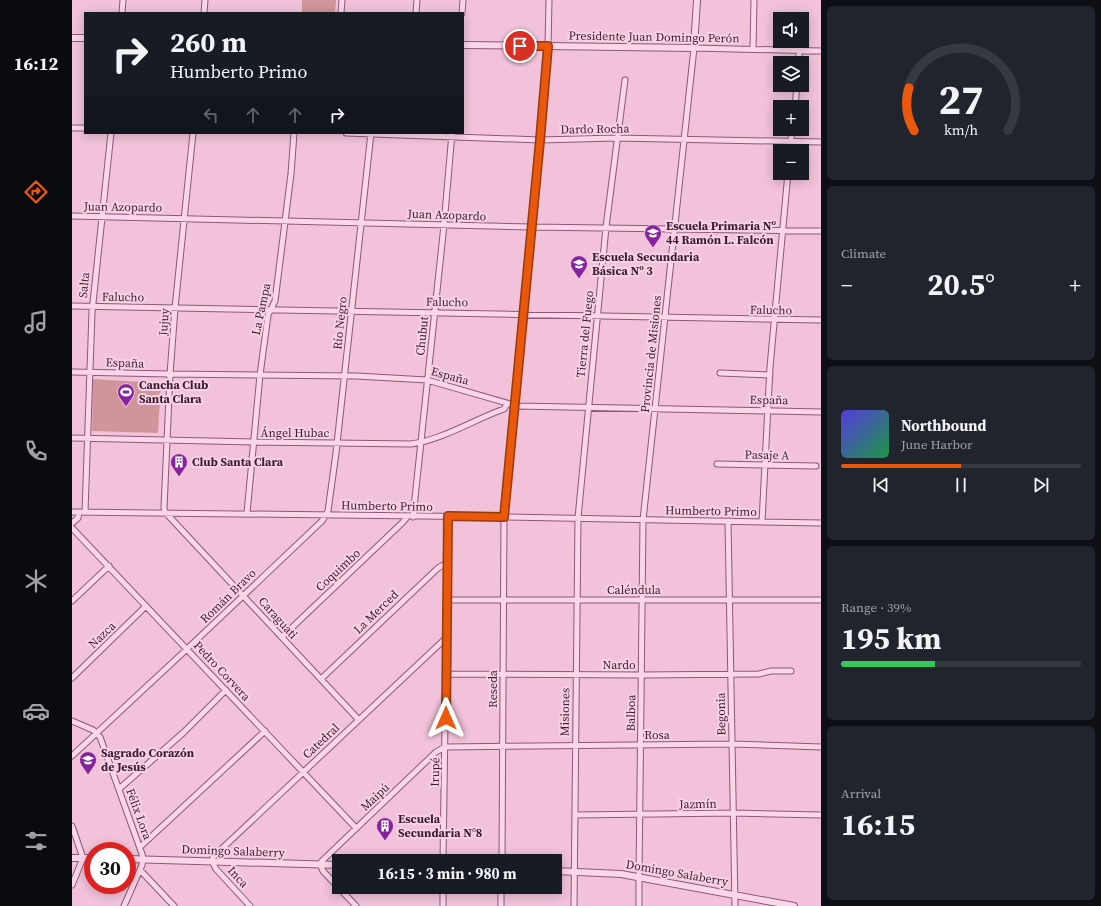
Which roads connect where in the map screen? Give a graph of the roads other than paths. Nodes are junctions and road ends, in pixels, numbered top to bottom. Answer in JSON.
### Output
{"nodes":[{"id":1,"x":123,"y":0,"type":"edge"},
{"id":2,"x":205,"y":0,"type":"edge"},
{"id":3,"x":342,"y":0,"type":"edge"},
{"id":4,"x":417,"y":0,"type":"edge"},
{"id":5,"x":463,"y":0,"type":"edge"},
{"id":6,"x":549,"y":0,"type":"edge"},
{"id":7,"x":697,"y":0,"type":"edge"},
{"id":8,"x":754,"y":0,"type":"edge"},
{"id":9,"x":122,"y":12,"type":"edge"},
{"id":10,"x":204,"y":12,"type":"edge"},
{"id":11,"x":341,"y":12,"type":"edge"},
{"id":12,"x":416,"y":12,"type":"edge"},
{"id":13,"x":462,"y":12,"type":"edge"},
{"id":14,"x":72,"y":38,"type":"edge"},
{"id":15,"x":84,"y":38,"type":"edge"},
{"id":16,"x":464,"y":45,"type":"edge"},
{"id":17,"x":548,"y":46,"type":"junction"},
{"id":18,"x":694,"y":48,"type":"junction"},
{"id":19,"x":753,"y":49,"type":"junction"},
{"id":20,"x":799,"y":51,"type":"junction"},
{"id":21,"x":821,"y":51,"type":"edge"},
{"id":22,"x":799,"y":56,"type":"edge"},
{"id":23,"x":625,"y":80,"type":"dead end"},
{"id":24,"x":72,"y":128,"type":"edge"},
{"id":25,"x":84,"y":128,"type":"edge"},
{"id":26,"x":110,"y":134,"type":"edge"},
{"id":27,"x":193,"y":134,"type":"edge"},
{"id":28,"x":294,"y":134,"type":"edge"},
{"id":29,"x":371,"y":134,"type":"edge"},
{"id":30,"x":452,"y":135,"type":"edge"},
{"id":31,"x":791,"y":136,"type":"edge"},
{"id":32,"x":616,"y":138,"type":"junction"},
{"id":33,"x":684,"y":139,"type":"junction"},
{"id":34,"x":540,"y":140,"type":"junction"},
{"id":35,"x":791,"y":141,"type":"junction"},
{"id":36,"x":821,"y":142,"type":"edge"},
{"id":37,"x":791,"y":144,"type":"edge"},
{"id":38,"x":787,"y":180,"type":"edge"},
{"id":39,"x":72,"y":216,"type":"edge"},
{"id":40,"x":102,"y":217,"type":"junction"},
{"id":41,"x":184,"y":219,"type":"junction"},
{"id":42,"x":285,"y":221,"type":"junction"},
{"id":43,"x":361,"y":223,"type":"junction"},
{"id":44,"x":444,"y":224,"type":"junction"},
{"id":45,"x":531,"y":227,"type":"junction"},
{"id":46,"x":606,"y":227,"type":"junction"},
{"id":47,"x":675,"y":229,"type":"junction"},
{"id":48,"x":781,"y":231,"type":"junction"},
{"id":49,"x":821,"y":231,"type":"edge"},
{"id":50,"x":72,"y":306,"type":"edge"},
{"id":51,"x":92,"y":306,"type":"junction"},
{"id":52,"x":175,"y":308,"type":"junction"},
{"id":53,"x":271,"y":310,"type":"junction"},
{"id":54,"x":351,"y":311,"type":"junction"},
{"id":55,"x":434,"y":312,"type":"junction"},
{"id":56,"x":523,"y":314,"type":"junction"},
{"id":57,"x":597,"y":316,"type":"junction"},
{"id":58,"x":665,"y":318,"type":"junction"},
{"id":59,"x":774,"y":320,"type":"junction"},
{"id":60,"x":821,"y":320,"type":"edge"},
{"id":61,"x":72,"y":372,"type":"edge"},
{"id":62,"x":90,"y":372,"type":"junction"},
{"id":63,"x":720,"y":372,"type":"dead end"},
{"id":64,"x":170,"y":374,"type":"junction"},
{"id":65,"x":260,"y":375,"type":"junction"},
{"id":66,"x":770,"y":375,"type":"junction"},
{"id":67,"x":344,"y":376,"type":"junction"},
{"id":68,"x":427,"y":380,"type":"junction"},
{"id":69,"x":508,"y":404,"type":"junction"},
{"id":70,"x":514,"y":405,"type":"junction"},
{"id":71,"x":588,"y":407,"type":"junction"},
{"id":72,"x":656,"y":408,"type":"junction"},
{"id":73,"x":768,"y":410,"type":"junction"},
{"id":74,"x":821,"y":412,"type":"edge"},
{"id":75,"x":72,"y":438,"type":"edge"},
{"id":76,"x":88,"y":438,"type":"junction"},
{"id":77,"x":166,"y":440,"type":"junction"},
{"id":78,"x":254,"y":442,"type":"junction"},
{"id":79,"x":337,"y":443,"type":"junction"},
{"id":80,"x":420,"y":443,"type":"junction"},
{"id":81,"x":717,"y":464,"type":"dead end"},
{"id":82,"x":765,"y":465,"type":"junction"},
{"id":83,"x":816,"y":466,"type":"dead end"},
{"id":84,"x":72,"y":512,"type":"edge"},
{"id":85,"x":79,"y":512,"type":"junction"},
{"id":86,"x":85,"y":512,"type":"junction"},
{"id":87,"x":165,"y":512,"type":"junction"},
{"id":88,"x":247,"y":513,"type":"junction"},
{"id":89,"x":326,"y":515,"type":"junction"},
{"id":90,"x":410,"y":516,"type":"junction"},
{"id":91,"x":448,"y":516,"type":"junction"},
{"id":92,"x":504,"y":517,"type":"junction"},
{"id":93,"x":578,"y":518,"type":"junction"},
{"id":94,"x":643,"y":520,"type":"junction"},
{"id":95,"x":728,"y":521,"type":"junction"},
{"id":96,"x":762,"y":522,"type":"junction"},
{"id":97,"x":72,"y":523,"type":"edge"},
{"id":98,"x":821,"y":523,"type":"edge"},
{"id":99,"x":72,"y":528,"type":"edge"},
{"id":100,"x":447,"y":563,"type":"junction"},
{"id":101,"x":108,"y":566,"type":"junction"},
{"id":102,"x":244,"y":596,"type":"junction"},
{"id":103,"x":642,"y":599,"type":"junction"},
{"id":104,"x":447,"y":600,"type":"junction"},
{"id":105,"x":504,"y":600,"type":"junction"},
{"id":106,"x":577,"y":600,"type":"junction"},
{"id":107,"x":730,"y":600,"type":"junction"},
{"id":108,"x":821,"y":600,"type":"edge"},
{"id":109,"x":72,"y":601,"type":"edge"},
{"id":110,"x":146,"y":606,"type":"junction"},
{"id":111,"x":282,"y":637,"type":"junction"},
{"id":112,"x":446,"y":638,"type":"junction"},
{"id":113,"x":188,"y":649,"type":"junction"},
{"id":114,"x":791,"y":671,"type":"dead end"},
{"id":115,"x":446,"y":674,"type":"junction"},
{"id":116,"x":731,"y":674,"type":"junction"},
{"id":117,"x":503,"y":675,"type":"junction"},
{"id":118,"x":576,"y":675,"type":"junction"},
{"id":119,"x":641,"y":676,"type":"junction"},
{"id":120,"x":72,"y":678,"type":"edge"},
{"id":121,"x":321,"y":679,"type":"junction"},
{"id":122,"x":226,"y":690,"type":"junction"},
{"id":123,"x":358,"y":720,"type":"junction"},
{"id":124,"x":72,"y":721,"type":"edge"},
{"id":125,"x":97,"y":732,"type":"junction"},
{"id":126,"x":265,"y":732,"type":"junction"},
{"id":127,"x":732,"y":744,"type":"junction"},
{"id":128,"x":640,"y":745,"type":"junction"},
{"id":129,"x":503,"y":746,"type":"junction"},
{"id":130,"x":575,"y":746,"type":"junction"},
{"id":131,"x":445,"y":747,"type":"junction"},
{"id":132,"x":821,"y":747,"type":"edge"},
{"id":133,"x":72,"y":756,"type":"edge"},
{"id":134,"x":303,"y":772,"type":"junction"},
{"id":135,"x":119,"y":789,"type":"junction"},
{"id":136,"x":734,"y":813,"type":"junction"},
{"id":137,"x":639,"y":814,"type":"junction"},
{"id":138,"x":575,"y":815,"type":"junction"},
{"id":139,"x":821,"y":815,"type":"edge"},
{"id":140,"x":72,"y":826,"type":"edge"},
{"id":141,"x":356,"y":828,"type":"junction"},
{"id":142,"x":140,"y":847,"type":"junction"},
{"id":143,"x":443,"y":854,"type":"edge"},
{"id":144,"x":502,"y":854,"type":"edge"},
{"id":145,"x":72,"y":858,"type":"edge"},
{"id":146,"x":83,"y":858,"type":"junction"},
{"id":147,"x":136,"y":860,"type":"edge"},
{"id":148,"x":143,"y":860,"type":"junction"},
{"id":149,"x":212,"y":861,"type":"junction"},
{"id":150,"x":320,"y":864,"type":"junction"},
{"id":151,"x":332,"y":865,"type":"edge"},
{"id":152,"x":140,"y":870,"type":"junction"},
{"id":153,"x":562,"y":871,"type":"edge"},
{"id":154,"x":575,"y":872,"type":"junction"},
{"id":155,"x":639,"y":877,"type":"junction"},
{"id":156,"x":72,"y":885,"type":"edge"},
{"id":157,"x":443,"y":894,"type":"edge"},
{"id":158,"x":501,"y":894,"type":"edge"},
{"id":159,"x":734,"y":895,"type":"junction"},
{"id":160,"x":124,"y":906,"type":"edge"},
{"id":161,"x":174,"y":906,"type":"edge"},
{"id":162,"x":250,"y":906,"type":"edge"},
{"id":163,"x":356,"y":906,"type":"edge"},
{"id":164,"x":442,"y":906,"type":"edge"},
{"id":165,"x":501,"y":906,"type":"edge"},
{"id":166,"x":574,"y":906,"type":"edge"},
{"id":167,"x":639,"y":906,"type":"edge"},
{"id":168,"x":735,"y":906,"type":"edge"},
{"id":169,"x":794,"y":906,"type":"edge"}],
"edges":[{"from":1,"to":9,"type":"street"},
{"from":2,"to":10,"type":"street"},
{"from":3,"to":11,"type":"street"},
{"from":4,"to":12,"type":"street"},
{"from":5,"to":13,"type":"street"},
{"from":6,"to":17,"type":"street","name":"Reseda"},
{"from":7,"to":18,"type":"street"},
{"from":8,"to":19,"type":"street"},
{"from":14,"to":15,"type":"street"},
{"from":16,"to":17,"type":"street","name":"Presidente Juan Domingo Perón"},
{"from":17,"to":18,"type":"street","name":"Presidente Juan Domingo Perón"},
{"from":17,"to":34,"type":"street","name":"Reseda"},
{"from":18,"to":19,"type":"street","name":"Presidente Juan Domingo Perón"},
{"from":18,"to":33,"type":"street","name":"Provincia de Misiones"},
{"from":19,"to":20,"type":"street","name":"Presidente Juan Domingo Perón"},
{"from":20,"to":21,"type":"street","name":"Presidente Juan Domingo Perón"},
{"from":20,"to":22,"type":"street"},
{"from":23,"to":32,"type":"street","name":"Tierra del Fuego"},
{"from":24,"to":25,"type":"street"},
{"from":26,"to":40,"type":"street","name":"Salta"},
{"from":27,"to":41,"type":"street","name":"Jujuy"},
{"from":28,"to":42,"type":"street","name":"La Pampa"},
{"from":29,"to":30,"type":"street","name":"Dardo Rocha"},
{"from":29,"to":43,"type":"street","name":"Río Negro"},
{"from":30,"to":34,"type":"street","name":"Dardo Rocha"},
{"from":30,"to":44,"type":"street","name":"Chubut"},
{"from":31,"to":35,"type":"street"},
{"from":32,"to":33,"type":"street","name":"Dardo Rocha"},
{"from":32,"to":34,"type":"street","name":"Dardo Rocha"},
{"from":32,"to":46,"type":"street","name":"Tierra del Fuego"},
{"from":33,"to":35,"type":"street","name":"Dardo Rocha"},
{"from":33,"to":47,"type":"street","name":"Provincia de Misiones"},
{"from":34,"to":45,"type":"street","name":"Reseda"},
{"from":35,"to":36,"type":"street","name":"Dardo Rocha"},
{"from":35,"to":37,"type":"street"},
{"from":38,"to":48,"type":"street"},
{"from":39,"to":40,"type":"street","name":"Juan Azopardo"},
{"from":40,"to":41,"type":"street","name":"Juan Azopardo"},
{"from":40,"to":51,"type":"street","name":"Salta"},
{"from":41,"to":42,"type":"street","name":"Juan Azopardo"},
{"from":41,"to":52,"type":"street","name":"Jujuy"},
{"from":42,"to":43,"type":"street","name":"Juan Azopardo"},
{"from":42,"to":53,"type":"street","name":"La Pampa"},
{"from":43,"to":44,"type":"street","name":"Juan Azopardo"},
{"from":43,"to":54,"type":"street","name":"Río Negro"},
{"from":44,"to":45,"type":"street","name":"Juan Azopardo"},
{"from":44,"to":55,"type":"street","name":"Chubut"},
{"from":45,"to":46,"type":"street","name":"Juan Azopardo"},
{"from":45,"to":56,"type":"street","name":"Reseda"},
{"from":46,"to":47,"type":"street","name":"Juan Azopardo"},
{"from":46,"to":57,"type":"street","name":"Tierra del Fuego"},
{"from":47,"to":48,"type":"street","name":"Juan Azopardo"},
{"from":47,"to":58,"type":"street","name":"Provincia de Misiones"},
{"from":48,"to":49,"type":"street","name":"Juan Azopardo"},
{"from":48,"to":59,"type":"street"},
{"from":50,"to":51,"type":"street","name":"Falucho"},
{"from":51,"to":52,"type":"street","name":"Falucho"},
{"from":51,"to":62,"type":"street","name":"Salta"},
{"from":52,"to":53,"type":"street","name":"Falucho"},
{"from":52,"to":64,"type":"street","name":"Jujuy"},
{"from":53,"to":54,"type":"street","name":"Falucho"},
{"from":53,"to":65,"type":"street","name":"La Pampa"},
{"from":54,"to":55,"type":"street","name":"Falucho"},
{"from":54,"to":67,"type":"street","name":"Río Negro"},
{"from":55,"to":56,"type":"street","name":"Falucho"},
{"from":55,"to":68,"type":"street","name":"Chubut"},
{"from":56,"to":57,"type":"street","name":"Falucho"},
{"from":56,"to":70,"type":"street","name":"Reseda"},
{"from":57,"to":58,"type":"street","name":"Falucho"},
{"from":57,"to":71,"type":"street","name":"Tierra del Fuego"},
{"from":58,"to":59,"type":"street","name":"Falucho"},
{"from":58,"to":72,"type":"street","name":"Provincia de Misiones"},
{"from":59,"to":60,"type":"street","name":"Falucho"},
{"from":59,"to":66,"type":"street"},
{"from":61,"to":62,"type":"street","name":"España"},
{"from":62,"to":64,"type":"street","name":"España"},
{"from":62,"to":76,"type":"street","name":"Salta"},
{"from":63,"to":66,"type":"street"},
{"from":64,"to":65,"type":"street","name":"España"},
{"from":64,"to":77,"type":"street","name":"Jujuy"},
{"from":65,"to":67,"type":"street","name":"España"},
{"from":65,"to":78,"type":"street","name":"La Pampa"},
{"from":66,"to":73,"type":"street"},
{"from":67,"to":68,"type":"street","name":"España"},
{"from":67,"to":79,"type":"street","name":"Río Negro"},
{"from":68,"to":69,"type":"street","name":"España"},
{"from":68,"to":80,"type":"street","name":"Chubut"},
{"from":69,"to":70,"type":"street","name":"España"},
{"from":69,"to":80,"type":"street","name":"Ángel Hubac"},
{"from":70,"to":71,"type":"street","name":"España"},
{"from":70,"to":92,"type":"street","name":"Reseda"},
{"from":71,"to":72,"type":"street","name":"España"},
{"from":71,"to":93,"type":"street","name":"Tierra del Fuego"},
{"from":72,"to":73,"type":"street","name":"España"},
{"from":72,"to":94,"type":"street","name":"Provincia de Misiones"},
{"from":73,"to":74,"type":"street","name":"España"},
{"from":73,"to":82,"type":"street"},
{"from":75,"to":76,"type":"street","name":"Ángel Hubac"},
{"from":76,"to":77,"type":"street","name":"Ángel Hubac"},
{"from":76,"to":86,"type":"street","name":"Salta"},
{"from":77,"to":78,"type":"street","name":"Ángel Hubac"},
{"from":77,"to":87,"type":"street","name":"Jujuy"},
{"from":78,"to":79,"type":"street","name":"Ángel Hubac"},
{"from":78,"to":88,"type":"street","name":"La Pampa"},
{"from":79,"to":80,"type":"street","name":"Ángel Hubac"},
{"from":79,"to":89,"type":"street","name":"Río Negro"},
{"from":80,"to":90,"type":"street","name":"Chubut"},
{"from":81,"to":82,"type":"street","name":"Pasaje A"},
{"from":82,"to":83,"type":"street","name":"Pasaje A"},
{"from":82,"to":96,"type":"street"},
{"from":84,"to":85,"type":"street","name":"Humberto Primo"},
{"from":85,"to":86,"type":"street","name":"Humberto Primo"},
{"from":85,"to":97,"type":"street"},
{"from":86,"to":87,"type":"street","name":"Humberto Primo"},
{"from":87,"to":88,"type":"street","name":"Humberto Primo"},
{"from":87,"to":102,"type":"street","name":"Caraguati"},
{"from":88,"to":89,"type":"street","name":"Humberto Primo"},
{"from":89,"to":90,"type":"street","name":"Humberto Primo"},
{"from":89,"to":102,"type":"street","name":"Román Bravo"},
{"from":90,"to":91,"type":"street","name":"Humberto Primo"},
{"from":90,"to":111,"type":"street","name":"Coquimbo"},
{"from":91,"to":92,"type":"street","name":"Humberto Primo"},
{"from":91,"to":100,"type":"street","name":"Irupé"},
{"from":92,"to":93,"type":"street","name":"Humberto Primo"},
{"from":92,"to":105,"type":"street","name":"Reseda"},
{"from":93,"to":94,"type":"street","name":"Humberto Primo"},
{"from":93,"to":106,"type":"street","name":"Misiones"},
{"from":94,"to":95,"type":"street","name":"Humberto Primo"},
{"from":94,"to":103,"type":"street","name":"Balboa"},
{"from":95,"to":96,"type":"street","name":"Humberto Primo"},
{"from":95,"to":107,"type":"street","name":"Begonia"},
{"from":96,"to":98,"type":"street","name":"Humberto Primo"},
{"from":99,"to":101,"type":"street","name":"Pedro Corvera"},
{"from":100,"to":104,"type":"street","name":"Irupé"},
{"from":100,"to":121,"type":"street","name":"La Merced"},
{"from":101,"to":109,"type":"street"},
{"from":101,"to":110,"type":"street","name":"Pedro Corvera"},
{"from":102,"to":111,"type":"street","name":"Caraguati"},
{"from":102,"to":113,"type":"street","name":"Román Bravo"},
{"from":103,"to":106,"type":"street","name":"Caléndula"},
{"from":103,"to":107,"type":"street","name":"Caléndula"},
{"from":103,"to":119,"type":"street","name":"Balboa"},
{"from":104,"to":105,"type":"street","name":"Caléndula"},
{"from":104,"to":112,"type":"street","name":"Irupé"},
{"from":105,"to":106,"type":"street","name":"Caléndula"},
{"from":105,"to":117,"type":"street","name":"Reseda"},
{"from":106,"to":118,"type":"street","name":"Misiones"},
{"from":107,"to":108,"type":"street","name":"Caléndula"},
{"from":107,"to":116,"type":"street","name":"Begonia"},
{"from":110,"to":113,"type":"street","name":"Pedro Corvera"},
{"from":110,"to":120,"type":"street","name":"Nazca"},
{"from":111,"to":121,"type":"street","name":"Caraguati"},
{"from":112,"to":115,"type":"street","name":"Irupé"},
{"from":112,"to":123,"type":"street","name":"Catedral"},
{"from":113,"to":122,"type":"street","name":"Pedro Corvera"},
{"from":113,"to":125,"type":"street","name":"Román Bravo"},
{"from":114,"to":116,"type":"street","name":"Nardo"},
{"from":115,"to":117,"type":"street","name":"Nardo"},
{"from":115,"to":131,"type":"street","name":"Irupé"},
{"from":116,"to":119,"type":"street","name":"Nardo"},
{"from":116,"to":127,"type":"street","name":"Begonia"},
{"from":117,"to":118,"type":"street","name":"Nardo"},
{"from":117,"to":129,"type":"street","name":"Reseda"},
{"from":118,"to":119,"type":"street","name":"Nardo"},
{"from":118,"to":130,"type":"street","name":"Misiones"},
{"from":119,"to":128,"type":"street","name":"Balboa"},
{"from":121,"to":123,"type":"street","name":"Caraguati"},
{"from":122,"to":126,"type":"street","name":"Pedro Corvera"},
{"from":122,"to":135,"type":"street"},
{"from":123,"to":134,"type":"street","name":"Catedral"},
{"from":124,"to":125,"type":"street"},
{"from":125,"to":133,"type":"street","name":"Román Bravo"},
{"from":125,"to":135,"type":"street","name":"Félix Lora"},
{"from":126,"to":134,"type":"street","name":"Pedro Corvera"},
{"from":126,"to":142,"type":"street"},
{"from":127,"to":128,"type":"street","name":"Rosa"},
{"from":127,"to":132,"type":"street","name":"Rosa"},
{"from":127,"to":136,"type":"street","name":"Begonia"},
{"from":128,"to":130,"type":"street","name":"Rosa"},
{"from":128,"to":137,"type":"street","name":"Balboa"},
{"from":129,"to":130,"type":"street","name":"Rosa"},
{"from":129,"to":131,"type":"street","name":"Rosa"},
{"from":129,"to":144,"type":"street","name":"Reseda"},
{"from":130,"to":138,"type":"street","name":"Misiones"},
{"from":131,"to":141,"type":"street","name":"Maipú"},
{"from":131,"to":143,"type":"street","name":"Irupé"},
{"from":134,"to":141,"type":"street","name":"Pedro Corvera"},
{"from":134,"to":149,"type":"street","name":"Catedral"},
{"from":135,"to":142,"type":"street","name":"Félix Lora"},
{"from":136,"to":137,"type":"street","name":"Jazmín"},
{"from":136,"to":139,"type":"street","name":"Jazmín"},
{"from":136,"to":159,"type":"street","name":"Begonia"},
{"from":137,"to":138,"type":"street","name":"Jazmín"},
{"from":137,"to":155,"type":"street","name":"Balboa"},
{"from":138,"to":154,"type":"street","name":"Misiones"},
{"from":140,"to":146,"type":"street"},
{"from":141,"to":150,"type":"street","name":"Maipú"},
{"from":142,"to":148,"type":"street","name":"Félix Lora"},
{"from":145,"to":146,"type":"street"},
{"from":146,"to":156,"type":"street"},
{"from":147,"to":148,"type":"street","name":"Domingo Salaberry"},
{"from":148,"to":149,"type":"street","name":"Domingo Salaberry"},
{"from":148,"to":152,"type":"street","name":"Félix Lora"},
{"from":149,"to":150,"type":"street","name":"Domingo Salaberry"},
{"from":149,"to":162,"type":"street","name":"Inca"},
{"from":150,"to":151,"type":"street","name":"Domingo Salaberry"},
{"from":150,"to":163,"type":"street"},
{"from":152,"to":160,"type":"street","name":"Félix Lora"},
{"from":152,"to":161,"type":"street"},
{"from":153,"to":154,"type":"street","name":"Domingo Salaberry"},
{"from":154,"to":155,"type":"street","name":"Domingo Salaberry"},
{"from":154,"to":166,"type":"street","name":"Misiones"},
{"from":155,"to":159,"type":"street","name":"Domingo Salaberry"},
{"from":155,"to":167,"type":"street","name":"Balboa"},
{"from":157,"to":164,"type":"street"},
{"from":158,"to":165,"type":"street"},
{"from":159,"to":168,"type":"street","name":"Begonia"},
{"from":159,"to":169,"type":"street","name":"Domingo Salaberry"}]}
